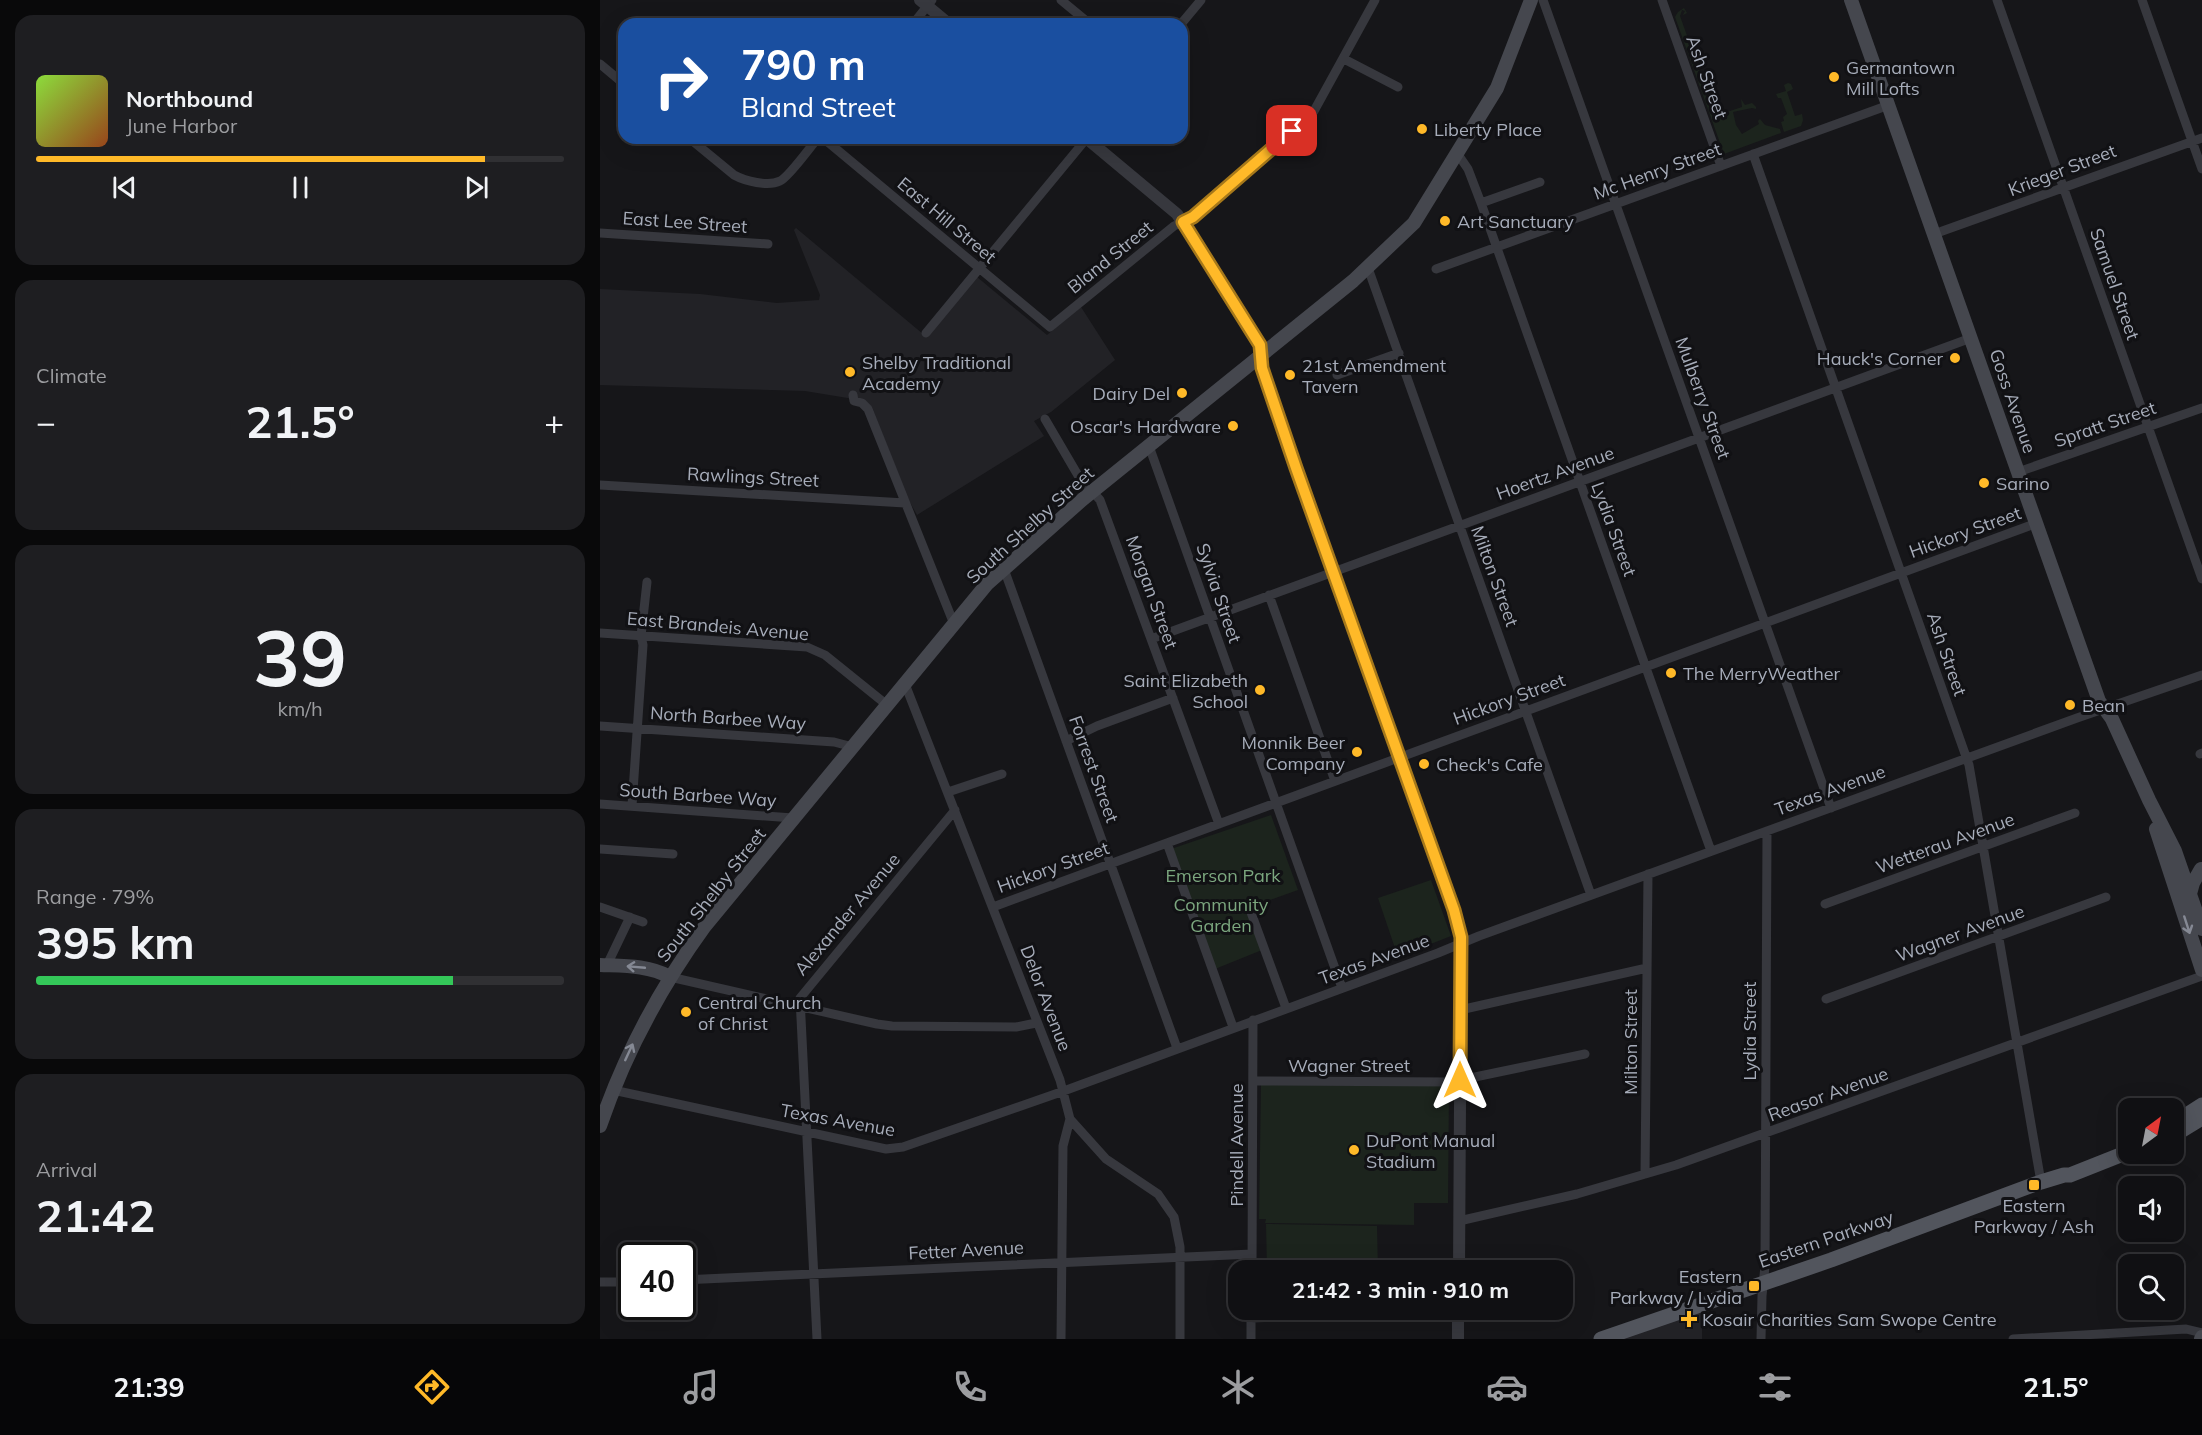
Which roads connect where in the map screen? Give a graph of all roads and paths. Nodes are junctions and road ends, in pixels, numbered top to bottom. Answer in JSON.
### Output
{"nodes":[{"id":1,"x":1061,"y":0,"type":"edge"},
{"id":2,"x":1201,"y":0,"type":"edge"},
{"id":3,"x":1375,"y":0,"type":"edge"},
{"id":4,"x":1532,"y":0,"type":"edge"},
{"id":5,"x":1544,"y":0,"type":"edge"},
{"id":6,"x":1662,"y":0,"type":"edge"},
{"id":7,"x":1851,"y":0,"type":"edge"},
{"id":8,"x":1997,"y":0,"type":"edge"},
{"id":9,"x":2142,"y":0,"type":"edge"},
{"id":10,"x":927,"y":2,"type":"edge"},
{"id":11,"x":917,"y":18,"type":"edge"},
{"id":12,"x":943,"y":18,"type":"edge"},
{"id":13,"x":1083,"y":18,"type":"edge"},
{"id":14,"x":1186,"y":18,"type":"edge"},
{"id":15,"x":1344,"y":58,"type":"junction"},
{"id":16,"x":600,"y":64,"type":"edge"},
{"id":17,"x":618,"y":79,"type":"edge"},
{"id":18,"x":1398,"y":87,"type":"dead end"},
{"id":19,"x":1888,"y":105,"type":"junction"},
{"id":20,"x":2202,"y":138,"type":"edge"},
{"id":21,"x":2192,"y":141,"type":"junction"},
{"id":22,"x":697,"y":144,"type":"edge"},
{"id":23,"x":813,"y":144,"type":"edge"},
{"id":24,"x":830,"y":144,"type":"edge"},
{"id":25,"x":1082,"y":144,"type":"edge"},
{"id":26,"x":1094,"y":144,"type":"edge"},
{"id":27,"x":1457,"y":153,"type":"junction"},
{"id":28,"x":1753,"y":154,"type":"junction"},
{"id":29,"x":1721,"y":166,"type":"junction"},
{"id":30,"x":2202,"y":169,"type":"edge"},
{"id":31,"x":1540,"y":182,"type":"dead end"},
{"id":32,"x":2064,"y":187,"type":"junction"},
{"id":33,"x":1481,"y":203,"type":"junction"},
{"id":34,"x":1616,"y":204,"type":"junction"},
{"id":35,"x":1183,"y":222,"type":"junction"},
{"id":36,"x":600,"y":233,"type":"edge"},
{"id":37,"x":1934,"y":234,"type":"junction"},
{"id":38,"x":768,"y":244,"type":"dead end"},
{"id":39,"x":1497,"y":249,"type":"junction"},
{"id":40,"x":978,"y":268,"type":"junction"},
{"id":41,"x":1368,"y":268,"type":"junction"},
{"id":42,"x":1436,"y":269,"type":"dead end"},
{"id":43,"x":1050,"y":327,"type":"joint"},
{"id":44,"x":926,"y":333,"type":"dead end"},
{"id":45,"x":1971,"y":338,"type":"junction"},
{"id":46,"x":1399,"y":353,"type":"junction"},
{"id":47,"x":1261,"y":355,"type":"junction"},
{"id":48,"x":1337,"y":375,"type":"dead end"},
{"id":49,"x":1835,"y":388,"type":"junction"},
{"id":50,"x":852,"y":395,"type":"dead end"},
{"id":51,"x":2202,"y":408,"type":"edge"},
{"id":52,"x":1045,"y":419,"type":"dead end"},
{"id":53,"x":2148,"y":426,"type":"junction"},
{"id":54,"x":1699,"y":437,"type":"junction"},
{"id":55,"x":1149,"y":446,"type":"junction"},
{"id":56,"x":2019,"y":472,"type":"junction"},
{"id":57,"x":1579,"y":481,"type":"junction"},
{"id":58,"x":600,"y":485,"type":"edge"},
{"id":59,"x":1092,"y":491,"type":"junction"},
{"id":60,"x":905,"y":503,"type":"junction"},
{"id":61,"x":2037,"y":523,"type":"junction"},
{"id":62,"x":1460,"y":525,"type":"junction"},
{"id":63,"x":1004,"y":569,"type":"junction"},
{"id":64,"x":1334,"y":571,"type":"junction"},
{"id":65,"x":1901,"y":573,"type":"junction"},
{"id":66,"x":2202,"y":579,"type":"edge"},
{"id":67,"x":647,"y":582,"type":"dead end"},
{"id":68,"x":1269,"y":595,"type":"junction"},
{"id":69,"x":1210,"y":617,"type":"junction"},
{"id":70,"x":1765,"y":623,"type":"junction"},
{"id":71,"x":954,"y":624,"type":"junction"},
{"id":72,"x":600,"y":633,"type":"edge"},
{"id":73,"x":641,"y":636,"type":"junction"},
{"id":74,"x":1151,"y":639,"type":"junction"},
{"id":75,"x":1645,"y":667,"type":"junction"},
{"id":76,"x":2202,"y":675,"type":"edge"},
{"id":77,"x":905,"y":684,"type":"junction"},
{"id":78,"x":1173,"y":698,"type":"junction"},
{"id":79,"x":887,"y":705,"type":"junction"},
{"id":80,"x":2106,"y":709,"type":"junction"},
{"id":81,"x":1526,"y":711,"type":"junction"},
{"id":82,"x":600,"y":726,"type":"edge"},
{"id":83,"x":637,"y":729,"type":"junction"},
{"id":84,"x":1066,"y":741,"type":"junction"},
{"id":85,"x":853,"y":747,"type":"junction"},
{"id":86,"x":1400,"y":757,"type":"junction"},
{"id":87,"x":1966,"y":759,"type":"junction"},
{"id":88,"x":1002,"y":774,"type":"dead end"},
{"id":89,"x":1335,"y":781,"type":"junction"},
{"id":90,"x":948,"y":792,"type":"junction"},
{"id":91,"x":1276,"y":803,"type":"junction"},
{"id":92,"x":600,"y":804,"type":"edge"},
{"id":93,"x":632,"y":806,"type":"junction"},
{"id":94,"x":1831,"y":808,"type":"junction"},
{"id":95,"x":2153,"y":809,"type":"junction"},
{"id":96,"x":955,"y":810,"type":"junction"},
{"id":97,"x":2075,"y":813,"type":"dead end"},
{"id":98,"x":793,"y":818,"type":"junction"},
{"id":99,"x":1219,"y":824,"type":"junction"},
{"id":100,"x":1767,"y":831,"type":"junction"},
{"id":101,"x":1167,"y":843,"type":"junction"},
{"id":102,"x":1983,"y":847,"type":"junction"},
{"id":103,"x":600,"y":849,"type":"edge"},
{"id":104,"x":1711,"y":851,"type":"junction"},
{"id":105,"x":673,"y":854,"type":"dead end"},
{"id":106,"x":1110,"y":864,"type":"junction"},
{"id":107,"x":2201,"y":869,"type":"edge"},
{"id":108,"x":1648,"y":874,"type":"junction"},
{"id":109,"x":2190,"y":894,"type":"junction"},
{"id":110,"x":1591,"y":895,"type":"junction"},
{"id":111,"x":2106,"y":897,"type":"dead end"},
{"id":112,"x":1825,"y":904,"type":"dead end"},
{"id":113,"x":600,"y":907,"type":"edge"},
{"id":114,"x":993,"y":907,"type":"junction"},
{"id":115,"x":1249,"y":907,"type":"dead end"},
{"id":116,"x":630,"y":917,"type":"junction"},
{"id":117,"x":643,"y":922,"type":"dead end"},
{"id":118,"x":2202,"y":928,"type":"edge"},
{"id":119,"x":1998,"y":936,"type":"junction"},
{"id":120,"x":1461,"y":943,"type":"junction"},
{"id":121,"x":604,"y":965,"type":"edge"},
{"id":122,"x":1647,"y":968,"type":"junction"},
{"id":123,"x":2202,"y":970,"type":"edge"},
{"id":124,"x":2202,"y":976,"type":"edge"},
{"id":125,"x":670,"y":977,"type":"junction"},
{"id":126,"x":1342,"y":988,"type":"junction"},
{"id":127,"x":1826,"y":999,"type":"dead end"},
{"id":128,"x":800,"y":1006,"type":"junction"},
{"id":129,"x":1286,"y":1008,"type":"junction"},
{"id":130,"x":1460,"y":1010,"type":"junction"},
{"id":131,"x":1253,"y":1020,"type":"junction"},
{"id":132,"x":1036,"y":1023,"type":"junction"},
{"id":133,"x":1233,"y":1028,"type":"junction"},
{"id":134,"x":2017,"y":1043,"type":"junction"},
{"id":135,"x":1177,"y":1048,"type":"junction"},
{"id":136,"x":1585,"y":1054,"type":"dead end"},
{"id":137,"x":1460,"y":1080,"type":"junction"},
{"id":138,"x":1253,"y":1081,"type":"junction"},
{"id":139,"x":613,"y":1090,"type":"junction"},
{"id":140,"x":1061,"y":1092,"type":"junction"},
{"id":141,"x":2202,"y":1105,"type":"edge"},
{"id":142,"x":2184,"y":1117,"type":"edge"},
{"id":143,"x":2202,"y":1118,"type":"edge"},
{"id":144,"x":1070,"y":1119,"type":"junction"},
{"id":145,"x":600,"y":1126,"type":"edge"},
{"id":146,"x":2184,"y":1129,"type":"edge"},
{"id":147,"x":807,"y":1133,"type":"junction"},
{"id":148,"x":1766,"y":1134,"type":"junction"},
{"id":149,"x":2118,"y":1146,"type":"edge"},
{"id":150,"x":2118,"y":1156,"type":"edge"},
{"id":151,"x":1645,"y":1174,"type":"junction"},
{"id":152,"x":2064,"y":1175,"type":"junction"},
{"id":153,"x":2041,"y":1182,"type":"junction"},
{"id":154,"x":1459,"y":1221,"type":"junction"},
{"id":155,"x":1252,"y":1254,"type":"junction"},
{"id":156,"x":1180,"y":1257,"type":"junction"},
{"id":157,"x":1252,"y":1260,"type":"edge"},
{"id":158,"x":1459,"y":1260,"type":"edge"},
{"id":159,"x":1062,"y":1262,"type":"junction"},
{"id":160,"x":814,"y":1274,"type":"junction"},
{"id":161,"x":696,"y":1279,"type":"edge"},
{"id":162,"x":600,"y":1282,"type":"edge"},
{"id":163,"x":618,"y":1282,"type":"edge"},
{"id":164,"x":1764,"y":1282,"type":"junction"},
{"id":165,"x":1251,"y":1320,"type":"edge"},
{"id":166,"x":1458,"y":1320,"type":"edge"},
{"id":167,"x":2202,"y":1336,"type":"edge"},
{"id":168,"x":817,"y":1339,"type":"edge"},
{"id":169,"x":1061,"y":1339,"type":"edge"},
{"id":170,"x":1180,"y":1339,"type":"edge"},
{"id":171,"x":1251,"y":1339,"type":"edge"},
{"id":172,"x":1458,"y":1339,"type":"edge"},
{"id":173,"x":1601,"y":1339,"type":"edge"},
{"id":174,"x":1761,"y":1339,"type":"edge"},
{"id":175,"x":2013,"y":1339,"type":"edge"}],
"edges":[{"from":1,"to":13,"type":"street"},
{"from":2,"to":14,"type":"street"},
{"from":3,"to":15,"type":"street","name":"Bland Street"},
{"from":4,"to":27,"type":"main road","name":"South Shelby Street"},
{"from":5,"to":34,"type":"street","name":"Mulberry Street"},
{"from":6,"to":29,"type":"street","name":"Ash Street"},
{"from":7,"to":19,"type":"main road","name":"Goss Avenue"},
{"from":8,"to":32,"type":"street","name":"Samuel Street"},
{"from":9,"to":21,"type":"street"},
{"from":10,"to":11,"type":"street"},
{"from":10,"to":12,"type":"street"},
{"from":15,"to":18,"type":"street"},
{"from":15,"to":35,"type":"street","name":"Bland Street"},
{"from":16,"to":17,"type":"street"},
{"from":19,"to":28,"type":"street","name":"Mc Henry Street"},
{"from":19,"to":37,"type":"main road","name":"Goss Avenue"},
{"from":20,"to":21,"type":"street","name":"Krieger Street"},
{"from":21,"to":30,"type":"street"},
{"from":21,"to":32,"type":"street","name":"Krieger Street"},
{"from":22,"to":23,"type":"street"},
{"from":24,"to":40,"type":"street","name":"East Hill Street"},
{"from":25,"to":40,"type":"street"},
{"from":26,"to":35,"type":"street"},
{"from":27,"to":33,"type":"street","name":"Lydia Street"},
{"from":27,"to":41,"type":"main road","name":"South Shelby Street"},
{"from":28,"to":29,"type":"street","name":"Mc Henry Street"},
{"from":28,"to":49,"type":"street","name":"Ash Street"},
{"from":29,"to":34,"type":"street","name":"Mc Henry Street"},
{"from":31,"to":33,"type":"street"},
{"from":32,"to":37,"type":"street","name":"Krieger Street"},
{"from":32,"to":53,"type":"street","name":"Samuel Street"},
{"from":33,"to":39,"type":"street","name":"Lydia Street"},
{"from":34,"to":39,"type":"street","name":"Mc Henry Street"},
{"from":34,"to":54,"type":"street","name":"Mulberry Street"},
{"from":35,"to":43,"type":"street","name":"Bland Street"},
{"from":35,"to":47,"type":"street"},
{"from":36,"to":38,"type":"street","name":"East Lee Street"},
{"from":37,"to":45,"type":"main road","name":"Goss Avenue"},
{"from":39,"to":42,"type":"street","name":"Mc Henry Street"},
{"from":39,"to":57,"type":"street","name":"Lydia Street"},
{"from":40,"to":43,"type":"street","name":"East Hill Street"},
{"from":40,"to":44,"type":"street"},
{"from":41,"to":46,"type":"street","name":"Milton Street"},
{"from":41,"to":47,"type":"main road","name":"South Shelby Street"},
{"from":45,"to":49,"type":"street","name":"Hoertz Avenue"},
{"from":45,"to":56,"type":"main road","name":"Goss Avenue"},
{"from":46,"to":48,"type":"street"},
{"from":46,"to":62,"type":"street","name":"Milton Street"},
{"from":47,"to":55,"type":"main road","name":"South Shelby Street"},
{"from":47,"to":64,"type":"street"},
{"from":49,"to":54,"type":"street","name":"Hoertz Avenue"},
{"from":49,"to":65,"type":"street","name":"Ash Street"},
{"from":50,"to":60,"type":"street"},
{"from":51,"to":53,"type":"street","name":"Spratt Street"},
{"from":52,"to":59,"type":"street","name":"Morgan Street"},
{"from":53,"to":56,"type":"street","name":"Spratt Street"},
{"from":53,"to":66,"type":"street","name":"Samuel Street"},
{"from":54,"to":57,"type":"street","name":"Hoertz Avenue"},
{"from":54,"to":70,"type":"street","name":"Mulberry Street"},
{"from":55,"to":59,"type":"main road","name":"South Shelby Street"},
{"from":55,"to":69,"type":"street","name":"Sylvia Street"},
{"from":56,"to":61,"type":"main road","name":"Goss Avenue"},
{"from":57,"to":62,"type":"street","name":"Hoertz Avenue"},
{"from":57,"to":75,"type":"street","name":"Lydia Street"},
{"from":58,"to":60,"type":"street","name":"Rawlings Street"},
{"from":59,"to":63,"type":"main road","name":"South Shelby Street"},
{"from":59,"to":74,"type":"street","name":"Morgan Street"},
{"from":60,"to":71,"type":"street"},
{"from":61,"to":65,"type":"street","name":"Hickory Street"},
{"from":61,"to":80,"type":"main road","name":"Goss Avenue"},
{"from":62,"to":64,"type":"street","name":"Hoertz Avenue"},
{"from":62,"to":81,"type":"street","name":"Milton Street"},
{"from":63,"to":71,"type":"main road","name":"South Shelby Street"},
{"from":63,"to":84,"type":"street","name":"Forrest Street"},
{"from":64,"to":68,"type":"street","name":"Hoertz Avenue"},
{"from":64,"to":86,"type":"street"},
{"from":65,"to":70,"type":"street","name":"Hickory Street"},
{"from":65,"to":87,"type":"street","name":"Ash Street"},
{"from":67,"to":73,"type":"street"},
{"from":68,"to":69,"type":"street","name":"Hoertz Avenue"},
{"from":68,"to":89,"type":"street"},
{"from":69,"to":74,"type":"street","name":"Hoertz Avenue"},
{"from":69,"to":91,"type":"street","name":"Sylvia Street"},
{"from":70,"to":75,"type":"street","name":"Hickory Street"},
{"from":70,"to":94,"type":"street","name":"Mulberry Street"},
{"from":71,"to":77,"type":"main road","name":"South Shelby Street"},
{"from":72,"to":73,"type":"street","name":"East Brandeis Avenue"},
{"from":73,"to":79,"type":"street","name":"East Brandeis Avenue"},
{"from":73,"to":83,"type":"street"},
{"from":74,"to":78,"type":"street","name":"Morgan Street"},
{"from":75,"to":81,"type":"street","name":"Hickory Street"},
{"from":75,"to":104,"type":"street","name":"Lydia Street"},
{"from":76,"to":80,"type":"street","name":"Texas Avenue"},
{"from":77,"to":79,"type":"main road","name":"South Shelby Street"},
{"from":77,"to":90,"type":"street","name":"Delor Avenue"},
{"from":78,"to":84,"type":"street"},
{"from":78,"to":99,"type":"street","name":"Morgan Street"},
{"from":79,"to":85,"type":"main road","name":"South Shelby Street"},
{"from":80,"to":87,"type":"street","name":"Texas Avenue"},
{"from":80,"to":95,"type":"main road","name":"Goss Avenue"},
{"from":81,"to":86,"type":"street","name":"Hickory Street"},
{"from":81,"to":110,"type":"street","name":"Milton Street"},
{"from":82,"to":83,"type":"street","name":"North Barbee Way"},
{"from":83,"to":85,"type":"street","name":"North Barbee Way"},
{"from":83,"to":93,"type":"street"},
{"from":84,"to":106,"type":"street","name":"Forrest Street"},
{"from":85,"to":98,"type":"main road","name":"South Shelby Street"},
{"from":86,"to":89,"type":"street","name":"Hickory Street"},
{"from":86,"to":120,"type":"street"},
{"from":87,"to":94,"type":"street","name":"Texas Avenue"},
{"from":87,"to":102,"type":"street","name":"Ash Street"},
{"from":88,"to":90,"type":"street"},
{"from":89,"to":91,"type":"street","name":"Hickory Street"},
{"from":90,"to":96,"type":"street","name":"Delor Avenue"},
{"from":91,"to":99,"type":"street","name":"Hickory Street"},
{"from":91,"to":126,"type":"street","name":"Sylvia Street"},
{"from":92,"to":93,"type":"street","name":"South Barbee Way"},
{"from":93,"to":98,"type":"street","name":"South Barbee Way"},
{"from":94,"to":100,"type":"street","name":"Texas Avenue"},
{"from":95,"to":109,"type":"main road","name":"Goss Avenue"},
{"from":95,"to":123,"type":"main road","name":"Goss Avenue","one_way":true},
{"from":96,"to":114,"type":"street","name":"Delor Avenue"},
{"from":96,"to":128,"type":"street","name":"Alexander Avenue"},
{"from":97,"to":102,"type":"street","name":"Wetterau Avenue"},
{"from":98,"to":125,"type":"main road","name":"South Shelby Street"},
{"from":99,"to":101,"type":"street","name":"Hickory Street"},
{"from":100,"to":104,"type":"street","name":"Texas Avenue"},
{"from":100,"to":148,"type":"street","name":"Lydia Street"},
{"from":101,"to":106,"type":"street","name":"Hickory Street"},
{"from":101,"to":133,"type":"street"},
{"from":102,"to":112,"type":"street","name":"Wetterau Avenue"},
{"from":102,"to":119,"type":"street","name":"Ash Street"},
{"from":103,"to":105,"type":"street"},
{"from":104,"to":108,"type":"street","name":"Texas Avenue"},
{"from":106,"to":114,"type":"street","name":"Hickory Street"},
{"from":106,"to":135,"type":"street","name":"Forrest Street"},
{"from":107,"to":109,"type":"main road"},
{"from":108,"to":110,"type":"street","name":"Texas Avenue"},
{"from":108,"to":122,"type":"street","name":"Milton Street"},
{"from":109,"to":118,"type":"main road","name":"Goss Avenue"},
{"from":110,"to":120,"type":"street","name":"Texas Avenue"},
{"from":111,"to":119,"type":"street","name":"Wagner Avenue"},
{"from":113,"to":116,"type":"street"},
{"from":114,"to":132,"type":"street","name":"Delor Avenue"},
{"from":115,"to":129,"type":"street"},
{"from":116,"to":117,"type":"street"},
{"from":116,"to":121,"type":"street"},
{"from":119,"to":127,"type":"street","name":"Wagner Avenue"},
{"from":119,"to":134,"type":"street","name":"Ash Street"},
{"from":120,"to":126,"type":"street","name":"Texas Avenue"},
{"from":120,"to":130,"type":"street"},
{"from":125,"to":121,"type":"main road","one_way":true},
{"from":122,"to":130,"type":"street"},
{"from":122,"to":151,"type":"street","name":"Milton Street"},
{"from":124,"to":134,"type":"street","name":"Reasor Avenue"},
{"from":125,"to":128,"type":"street"},
{"from":139,"to":125,"type":"main road","name":"South Shelby Street","one_way":true},
{"from":126,"to":129,"type":"street","name":"Texas Avenue"},
{"from":128,"to":132,"type":"street"},
{"from":128,"to":147,"type":"street","name":"Alexander Avenue"},
{"from":129,"to":131,"type":"street","name":"Texas Avenue"},
{"from":130,"to":137,"type":"street"},
{"from":131,"to":133,"type":"street","name":"Texas Avenue"},
{"from":131,"to":138,"type":"street","name":"Pindell Avenue"},
{"from":132,"to":140,"type":"street","name":"Delor Avenue"},
{"from":133,"to":135,"type":"street","name":"Texas Avenue"},
{"from":134,"to":148,"type":"street","name":"Reasor Avenue"},
{"from":134,"to":153,"type":"street","name":"Ash Street"},
{"from":135,"to":140,"type":"street","name":"Texas Avenue"},
{"from":136,"to":137,"type":"street","name":"Wagner Street"},
{"from":137,"to":138,"type":"street","name":"Wagner Street"},
{"from":137,"to":154,"type":"street"},
{"from":138,"to":155,"type":"street","name":"Pindell Avenue"},
{"from":139,"to":145,"type":"main road","name":"South Shelby Street"},
{"from":139,"to":147,"type":"street","name":"Texas Avenue"},
{"from":140,"to":144,"type":"street","name":"Delor Avenue"},
{"from":140,"to":147,"type":"street","name":"Texas Avenue"},
{"from":141,"to":142,"type":"main road"},
{"from":143,"to":146,"type":"main road"},
{"from":144,"to":156,"type":"street"},
{"from":144,"to":159,"type":"street"},
{"from":147,"to":160,"type":"street","name":"Alexander Avenue"},
{"from":148,"to":151,"type":"street","name":"Reasor Avenue"},
{"from":148,"to":164,"type":"street","name":"Lydia Street"},
{"from":149,"to":152,"type":"main road","name":"Eastern Parkway"},
{"from":150,"to":152,"type":"main road","name":"Eastern Parkway"},
{"from":151,"to":154,"type":"street","name":"Reasor Avenue"},
{"from":152,"to":153,"type":"main road","name":"Eastern Parkway"},
{"from":153,"to":164,"type":"main road","name":"Eastern Parkway"},
{"from":154,"to":158,"type":"street"},
{"from":155,"to":156,"type":"street","name":"Fetter Avenue"},
{"from":155,"to":157,"type":"street","name":"Pindell Avenue"},
{"from":156,"to":159,"type":"street","name":"Fetter Avenue"},
{"from":156,"to":170,"type":"street"},
{"from":159,"to":160,"type":"street","name":"Fetter Avenue"},
{"from":159,"to":169,"type":"street"},
{"from":160,"to":161,"type":"street","name":"Fetter Avenue"},
{"from":160,"to":168,"type":"street","name":"Alexander Avenue"},
{"from":162,"to":163,"type":"street"},
{"from":164,"to":173,"type":"main road","name":"Eastern Parkway"},
{"from":164,"to":174,"type":"street","name":"Lydia Street"},
{"from":165,"to":171,"type":"street"},
{"from":166,"to":172,"type":"street"},
{"from":167,"to":175,"type":"street"}]}
